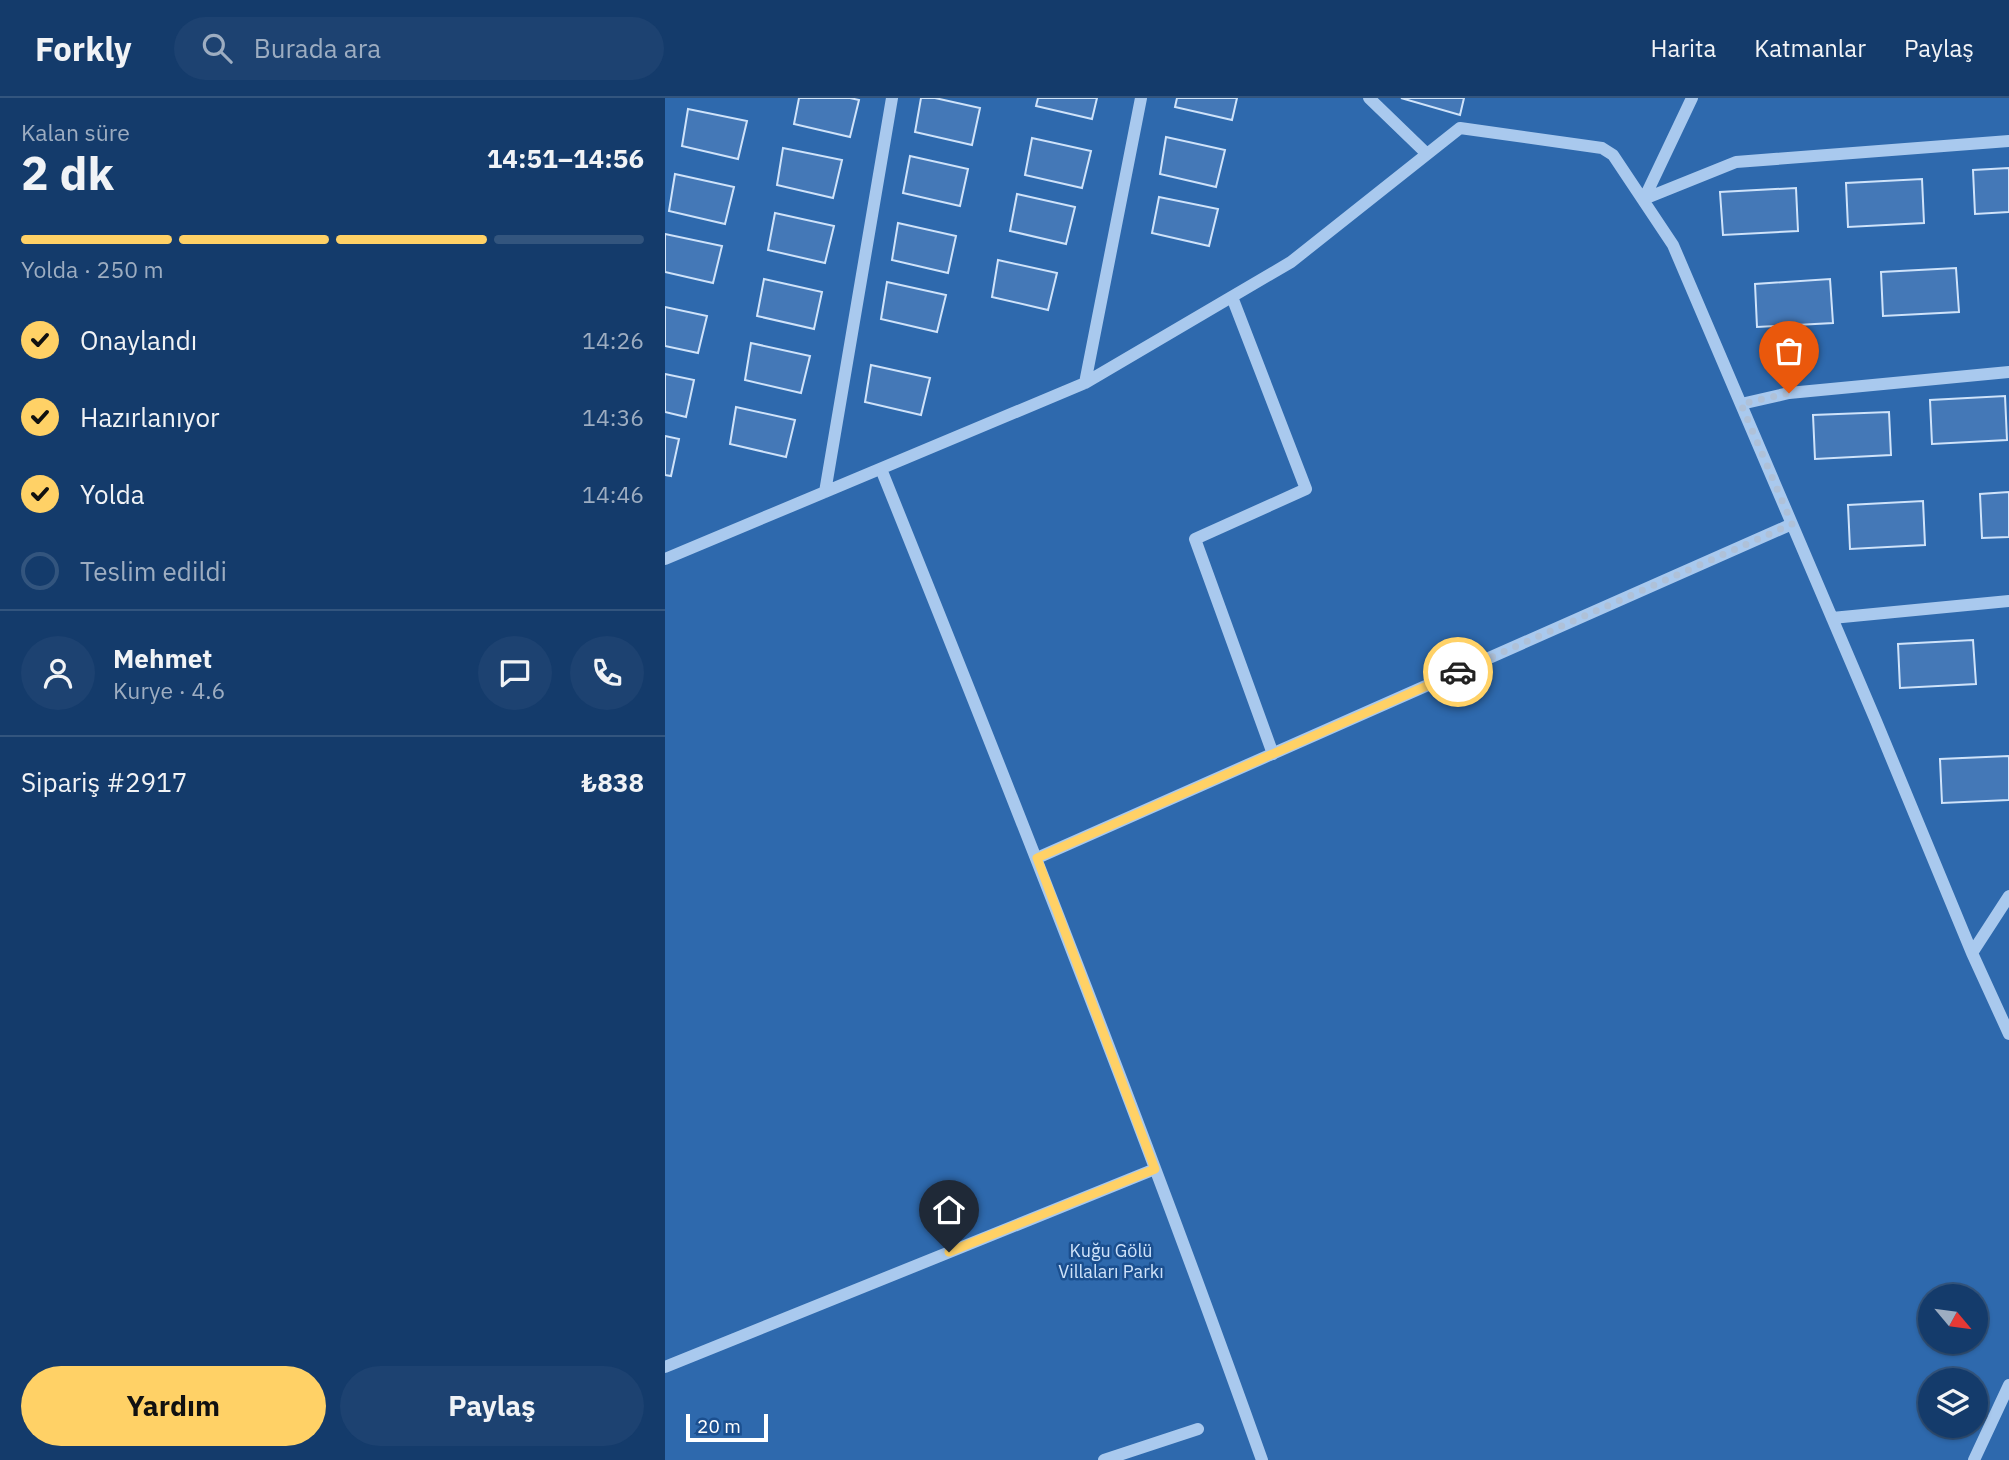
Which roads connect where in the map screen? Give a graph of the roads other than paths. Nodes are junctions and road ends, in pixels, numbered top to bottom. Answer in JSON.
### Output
{"nodes":[{"id":1,"x":892,"y":98,"type":"edge"},
{"id":2,"x":1141,"y":98,"type":"edge"},
{"id":3,"x":1692,"y":98,"type":"edge"},
{"id":4,"x":1372,"y":100,"type":"edge"},
{"id":5,"x":2009,"y":141,"type":"edge"},
{"id":6,"x":1427,"y":154,"type":"junction"},
{"id":7,"x":1644,"y":199,"type":"junction"},
{"id":8,"x":1232,"y":297,"type":"junction"},
{"id":9,"x":2009,"y":372,"type":"edge"},
{"id":10,"x":1085,"y":383,"type":"junction"},
{"id":11,"x":1741,"y":404,"type":"junction"},
{"id":12,"x":881,"y":468,"type":"junction"},
{"id":13,"x":825,"y":492,"type":"junction"},
{"id":14,"x":1792,"y":524,"type":"junction"},
{"id":15,"x":665,"y":559,"type":"edge"},
{"id":16,"x":2009,"y":601,"type":"edge"},
{"id":17,"x":1832,"y":618,"type":"junction"},
{"id":18,"x":1273,"y":754,"type":"junction"},
{"id":19,"x":1037,"y":858,"type":"junction"},
{"id":20,"x":2009,"y":896,"type":"edge"},
{"id":21,"x":1972,"y":953,"type":"junction"},
{"id":22,"x":2009,"y":1034,"type":"edge"},
{"id":23,"x":1155,"y":1169,"type":"junction"},
{"id":24,"x":665,"y":1367,"type":"edge"},
{"id":25,"x":2009,"y":1385,"type":"edge"},
{"id":26,"x":1198,"y":1429,"type":"dead end"},
{"id":27,"x":1104,"y":1460,"type":"edge"},
{"id":28,"x":1262,"y":1460,"type":"edge"},
{"id":29,"x":1974,"y":1460,"type":"edge"}],
"edges":[{"from":1,"to":13,"type":"street"},
{"from":2,"to":10,"type":"street"},
{"from":3,"to":7,"type":"street"},
{"from":4,"to":6,"type":"street"},
{"from":5,"to":7,"type":"street"},
{"from":6,"to":7,"type":"street"},
{"from":6,"to":8,"type":"street"},
{"from":7,"to":11,"type":"street"},
{"from":8,"to":10,"type":"street"},
{"from":8,"to":18,"type":"street"},
{"from":9,"to":11,"type":"street"},
{"from":10,"to":12,"type":"street"},
{"from":11,"to":14,"type":"street"},
{"from":12,"to":13,"type":"street"},
{"from":12,"to":19,"type":"street"},
{"from":13,"to":15,"type":"street"},
{"from":14,"to":17,"type":"street"},
{"from":14,"to":18,"type":"street"},
{"from":16,"to":17,"type":"street"},
{"from":17,"to":21,"type":"street"},
{"from":18,"to":19,"type":"street"},
{"from":19,"to":23,"type":"street"},
{"from":20,"to":21,"type":"street"},
{"from":21,"to":22,"type":"street"},
{"from":23,"to":24,"type":"street"},
{"from":23,"to":28,"type":"street"},
{"from":25,"to":29,"type":"street"},
{"from":26,"to":27,"type":"street"}]}
